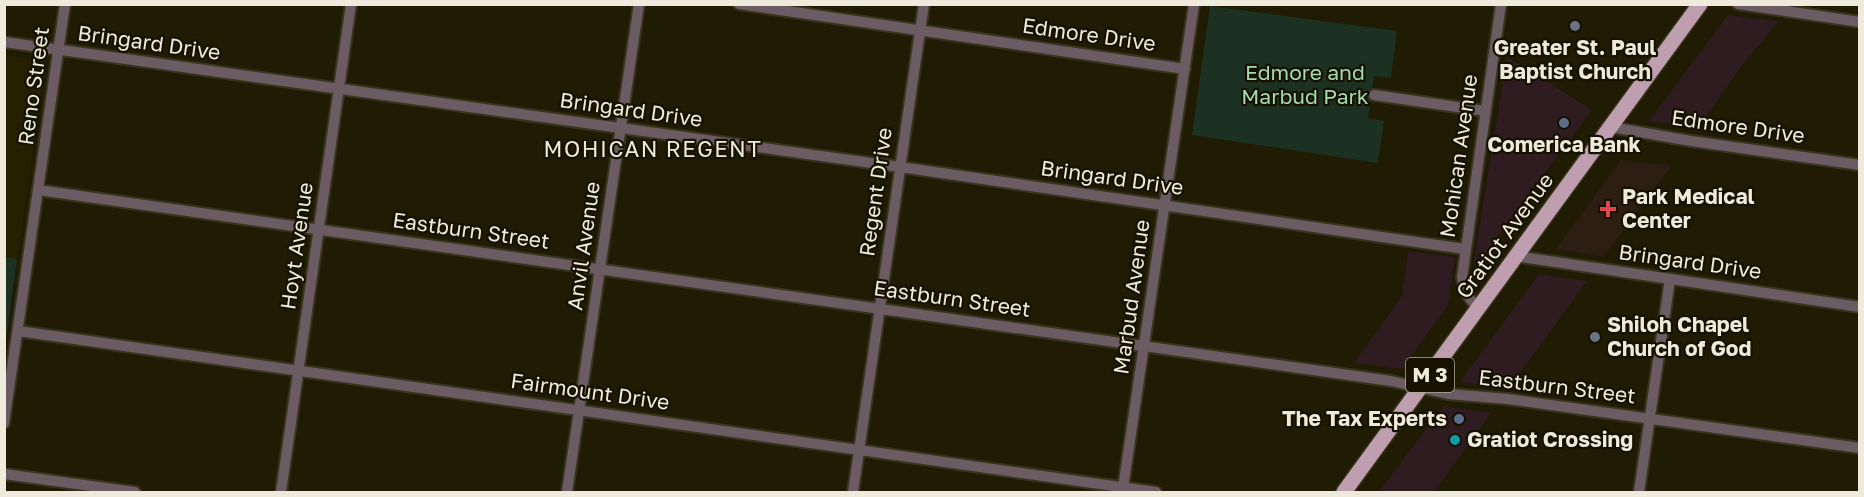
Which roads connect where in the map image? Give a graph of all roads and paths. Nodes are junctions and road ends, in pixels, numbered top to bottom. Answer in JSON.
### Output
{"nodes":[{"id":1,"x":65,"y":4,"type":"edge"},
{"id":2,"x":351,"y":4,"type":"edge"},
{"id":3,"x":639,"y":4,"type":"edge"},
{"id":4,"x":739,"y":4,"type":"edge"},
{"id":5,"x":924,"y":4,"type":"edge"},
{"id":6,"x":1194,"y":4,"type":"edge"},
{"id":7,"x":1501,"y":4,"type":"edge"},
{"id":8,"x":1701,"y":4,"type":"edge"},
{"id":9,"x":1738,"y":4,"type":"edge"},
{"id":10,"x":1860,"y":22,"type":"edge"},
{"id":11,"x":920,"y":30,"type":"junction"},
{"id":12,"x":4,"y":42,"type":"edge"},
{"id":13,"x":58,"y":50,"type":"junction"},
{"id":14,"x":1185,"y":69,"type":"junction"},
{"id":15,"x":339,"y":89,"type":"junction"},
{"id":16,"x":1374,"y":95,"type":"dead end"},
{"id":17,"x":1485,"y":111,"type":"junction"},
{"id":18,"x":1611,"y":127,"type":"junction"},
{"id":19,"x":620,"y":128,"type":"junction"},
{"id":20,"x":1860,"y":165,"type":"edge"},
{"id":21,"x":900,"y":166,"type":"junction"},
{"id":22,"x":38,"y":190,"type":"junction"},
{"id":23,"x":1165,"y":205,"type":"junction"},
{"id":24,"x":319,"y":229,"type":"junction"},
{"id":25,"x":1465,"y":249,"type":"junction"},
{"id":26,"x":1515,"y":256,"type":"junction"},
{"id":27,"x":600,"y":269,"type":"junction"},
{"id":28,"x":1670,"y":279,"type":"junction"},
{"id":29,"x":1860,"y":307,"type":"edge"},
{"id":30,"x":879,"y":308,"type":"junction"},
{"id":31,"x":1479,"y":308,"type":"junction"},
{"id":32,"x":18,"y":331,"type":"junction"},
{"id":33,"x":1144,"y":346,"type":"junction"},
{"id":34,"x":298,"y":370,"type":"junction"},
{"id":35,"x":1420,"y":388,"type":"junction"},
{"id":36,"x":579,"y":410,"type":"junction"},
{"id":37,"x":1649,"y":419,"type":"junction"},
{"id":38,"x":4,"y":423,"type":"edge"},
{"id":39,"x":1860,"y":448,"type":"edge"},
{"id":40,"x":859,"y":450,"type":"junction"},
{"id":41,"x":4,"y":474,"type":"edge"},
{"id":42,"x":1123,"y":488,"type":"junction"},
{"id":43,"x":135,"y":492,"type":"edge"},
{"id":44,"x":280,"y":492,"type":"edge"},
{"id":45,"x":567,"y":492,"type":"edge"},
{"id":46,"x":853,"y":492,"type":"edge"},
{"id":47,"x":1156,"y":492,"type":"edge"},
{"id":48,"x":1344,"y":492,"type":"edge"},
{"id":49,"x":1639,"y":492,"type":"edge"}],
"edges":[{"from":1,"to":13,"type":"street","name":"Reno Street"},
{"from":2,"to":15,"type":"street","name":"Hoyt Avenue"},
{"from":3,"to":19,"type":"street","name":"Anvil Avenue"},
{"from":4,"to":11,"type":"street","name":"Edmore Drive"},
{"from":5,"to":11,"type":"street","name":"Regent Drive"},
{"from":6,"to":14,"type":"street","name":"Marbud Avenue"},
{"from":7,"to":17,"type":"street","name":"Mohican Avenue"},
{"from":8,"to":18,"type":"main road","name":"Gratiot Avenue","number":"M 3"},
{"from":9,"to":10,"type":"street"},
{"from":11,"to":14,"type":"street","name":"Edmore Drive"},
{"from":11,"to":21,"type":"street","name":"Regent Drive"},
{"from":12,"to":13,"type":"street","name":"Bringard Drive"},
{"from":13,"to":15,"type":"street","name":"Bringard Drive"},
{"from":13,"to":22,"type":"street","name":"Reno Street"},
{"from":14,"to":23,"type":"street","name":"Marbud Avenue"},
{"from":15,"to":19,"type":"street","name":"Bringard Drive"},
{"from":15,"to":24,"type":"street","name":"Hoyt Avenue"},
{"from":16,"to":17,"type":"street"},
{"from":17,"to":25,"type":"street","name":"Mohican Avenue"},
{"from":18,"to":20,"type":"street","name":"Edmore Drive"},
{"from":18,"to":26,"type":"main road","name":"Gratiot Avenue","number":"M 3"},
{"from":19,"to":21,"type":"street","name":"Bringard Drive"},
{"from":19,"to":27,"type":"street","name":"Anvil Avenue"},
{"from":21,"to":23,"type":"street","name":"Bringard Drive"},
{"from":21,"to":30,"type":"street","name":"Regent Drive"},
{"from":22,"to":24,"type":"street","name":"Eastburn Street"},
{"from":22,"to":32,"type":"street","name":"Reno Street"},
{"from":23,"to":25,"type":"street","name":"Bringard Drive"},
{"from":23,"to":33,"type":"street","name":"Marbud Avenue"},
{"from":24,"to":27,"type":"street","name":"Eastburn Street"},
{"from":24,"to":34,"type":"street","name":"Hoyt Avenue"},
{"from":25,"to":31,"type":"street","name":"Mohican Avenue"},
{"from":26,"to":28,"type":"street","name":"Bringard Drive"},
{"from":26,"to":31,"type":"main road","name":"Gratiot Avenue","number":"M 3"},
{"from":27,"to":30,"type":"street","name":"Eastburn Street"},
{"from":27,"to":36,"type":"street","name":"Anvil Avenue"},
{"from":28,"to":29,"type":"street","name":"Bringard Drive"},
{"from":28,"to":37,"type":"street"},
{"from":30,"to":33,"type":"street","name":"Eastburn Street"},
{"from":30,"to":40,"type":"street","name":"Regent Drive"},
{"from":31,"to":35,"type":"main road","name":"Gratiot Avenue","number":"M 3"},
{"from":32,"to":34,"type":"street","name":"Fairmount Drive"},
{"from":32,"to":38,"type":"street","name":"Reno Street"},
{"from":33,"to":35,"type":"street","name":"Eastburn Street"},
{"from":33,"to":42,"type":"street","name":"Marbud Avenue"},
{"from":34,"to":36,"type":"street","name":"Fairmount Drive"},
{"from":34,"to":44,"type":"street","name":"Hoyt Avenue"},
{"from":35,"to":37,"type":"street","name":"Eastburn Street"},
{"from":35,"to":48,"type":"main road","name":"Gratiot Avenue","number":"M 3"},
{"from":36,"to":40,"type":"street","name":"Fairmount Drive"},
{"from":36,"to":45,"type":"street","name":"Anvil Avenue"},
{"from":37,"to":39,"type":"street","name":"Eastburn Street"},
{"from":37,"to":49,"type":"street"},
{"from":40,"to":42,"type":"street","name":"Fairmount Drive"},
{"from":40,"to":46,"type":"street","name":"Regent Drive"},
{"from":41,"to":43,"type":"street"},
{"from":42,"to":47,"type":"street","name":"Fairmount Drive"}]}
